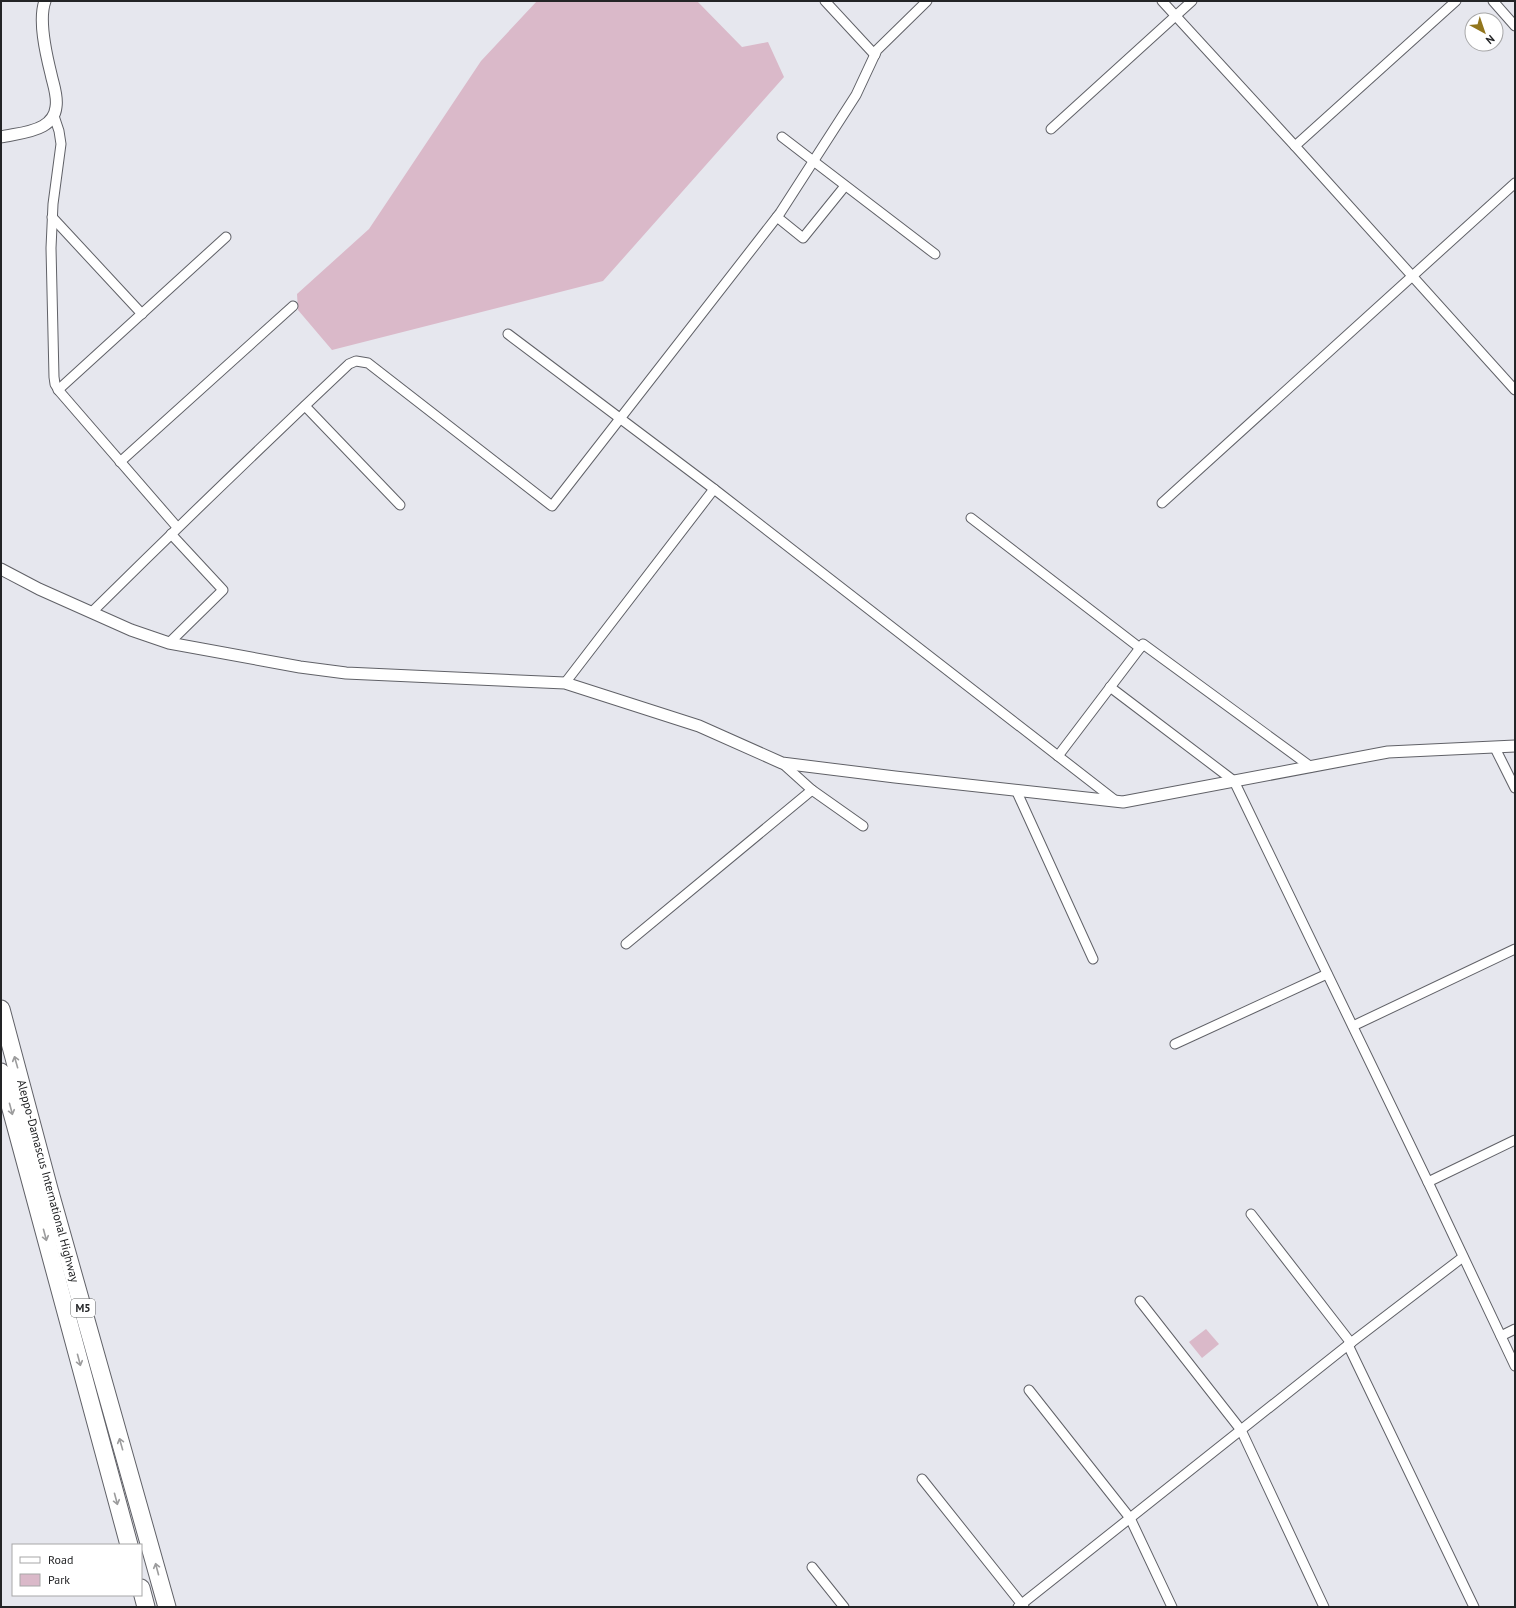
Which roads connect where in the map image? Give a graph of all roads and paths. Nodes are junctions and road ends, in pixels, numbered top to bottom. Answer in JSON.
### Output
{"nodes":[{"id":1,"x":45,"y":1,"type":"edge"},
{"id":2,"x":825,"y":1,"type":"edge"},
{"id":3,"x":927,"y":1,"type":"edge"},
{"id":4,"x":1162,"y":1,"type":"edge"},
{"id":5,"x":1192,"y":1,"type":"edge"},
{"id":6,"x":1456,"y":1,"type":"edge"},
{"id":7,"x":1493,"y":1,"type":"edge"},
{"id":8,"x":1175,"y":16,"type":"junction"},
{"id":9,"x":1515,"y":26,"type":"edge"},
{"id":10,"x":875,"y":55,"type":"junction"},
{"id":11,"x":54,"y":116,"type":"junction"},
{"id":12,"x":1051,"y":129,"type":"dead end"},
{"id":13,"x":1,"y":137,"type":"edge"},
{"id":14,"x":782,"y":137,"type":"dead end"},
{"id":15,"x":1295,"y":146,"type":"junction"},
{"id":16,"x":813,"y":162,"type":"junction"},
{"id":17,"x":1515,"y":183,"type":"edge"},
{"id":18,"x":845,"y":186,"type":"junction"},
{"id":19,"x":52,"y":217,"type":"junction"},
{"id":20,"x":777,"y":217,"type":"junction"},
{"id":21,"x":226,"y":238,"type":"dead end"},
{"id":22,"x":935,"y":254,"type":"dead end"},
{"id":23,"x":1411,"y":276,"type":"junction"},
{"id":24,"x":293,"y":306,"type":"dead end"},
{"id":25,"x":142,"y":314,"type":"junction"},
{"id":26,"x":508,"y":334,"type":"dead end"},
{"id":27,"x":58,"y":390,"type":"junction"},
{"id":28,"x":1515,"y":390,"type":"edge"},
{"id":29,"x":305,"y":406,"type":"junction"},
{"id":30,"x":621,"y":419,"type":"junction"},
{"id":31,"x":120,"y":462,"type":"junction"},
{"id":32,"x":714,"y":489,"type":"junction"},
{"id":33,"x":1162,"y":503,"type":"dead end"},
{"id":34,"x":400,"y":505,"type":"dead end"},
{"id":35,"x":971,"y":518,"type":"dead end"},
{"id":36,"x":174,"y":531,"type":"junction"},
{"id":37,"x":1,"y":568,"type":"edge"},
{"id":38,"x":92,"y":612,"type":"junction"},
{"id":39,"x":169,"y":643,"type":"junction"},
{"id":40,"x":1140,"y":648,"type":"junction"},
{"id":41,"x":565,"y":683,"type":"junction"},
{"id":42,"x":1110,"y":687,"type":"junction"},
{"id":43,"x":1515,"y":746,"type":"edge"},
{"id":44,"x":1495,"y":748,"type":"junction"},
{"id":45,"x":1058,"y":756,"type":"junction"},
{"id":46,"x":782,"y":763,"type":"junction"},
{"id":47,"x":1311,"y":766,"type":"junction"},
{"id":48,"x":1234,"y":781,"type":"junction"},
{"id":49,"x":1515,"y":788,"type":"edge"},
{"id":50,"x":812,"y":790,"type":"junction"},
{"id":51,"x":1016,"y":790,"type":"junction"},
{"id":52,"x":1116,"y":801,"type":"junction"},
{"id":53,"x":862,"y":826,"type":"dead end"},
{"id":54,"x":626,"y":944,"type":"dead end"},
{"id":55,"x":1515,"y":949,"type":"edge"},
{"id":56,"x":1093,"y":959,"type":"dead end"},
{"id":57,"x":1327,"y":974,"type":"junction"},
{"id":58,"x":1,"y":1009,"type":"edge"},
{"id":59,"x":1353,"y":1026,"type":"junction"},
{"id":60,"x":1175,"y":1044,"type":"dead end"},
{"id":61,"x":1,"y":1072,"type":"edge"},
{"id":62,"x":1515,"y":1140,"type":"edge"},
{"id":63,"x":1428,"y":1182,"type":"junction"},
{"id":64,"x":1251,"y":1214,"type":"dead end"},
{"id":65,"x":1463,"y":1257,"type":"junction"},
{"id":66,"x":1140,"y":1301,"type":"dead end"},
{"id":67,"x":1515,"y":1329,"type":"edge"},
{"id":68,"x":1501,"y":1336,"type":"junction"},
{"id":69,"x":1349,"y":1344,"type":"junction"},
{"id":70,"x":1515,"y":1366,"type":"edge"},
{"id":71,"x":1029,"y":1390,"type":"dead end"},
{"id":72,"x":1241,"y":1430,"type":"junction"},
{"id":73,"x":922,"y":1479,"type":"dead end"},
{"id":74,"x":1130,"y":1518,"type":"junction"},
{"id":75,"x":129,"y":1544,"type":"edge"},
{"id":76,"x":812,"y":1567,"type":"dead end"},
{"id":77,"x":142,"y":1592,"type":"edge"},
{"id":78,"x":1021,"y":1606,"type":"edge"},
{"id":79,"x":146,"y":1607,"type":"edge"},
{"id":80,"x":167,"y":1607,"type":"edge"},
{"id":81,"x":844,"y":1607,"type":"edge"},
{"id":82,"x":1172,"y":1607,"type":"edge"},
{"id":83,"x":1324,"y":1607,"type":"edge"},
{"id":84,"x":1474,"y":1607,"type":"edge"}],
"edges":[{"from":1,"to":11,"type":"street"},
{"from":2,"to":10,"type":"street"},
{"from":3,"to":10,"type":"street"},
{"from":4,"to":8,"type":"street"},
{"from":5,"to":8,"type":"street"},
{"from":6,"to":15,"type":"street"},
{"from":7,"to":9,"type":"street"},
{"from":8,"to":12,"type":"street"},
{"from":8,"to":15,"type":"street"},
{"from":10,"to":16,"type":"street"},
{"from":11,"to":13,"type":"street"},
{"from":11,"to":19,"type":"street"},
{"from":14,"to":16,"type":"street"},
{"from":15,"to":23,"type":"street"},
{"from":16,"to":18,"type":"street"},
{"from":16,"to":20,"type":"street"},
{"from":17,"to":23,"type":"street"},
{"from":18,"to":20,"type":"street"},
{"from":18,"to":22,"type":"street"},
{"from":19,"to":25,"type":"street"},
{"from":19,"to":27,"type":"street"},
{"from":20,"to":30,"type":"street"},
{"from":21,"to":25,"type":"street"},
{"from":23,"to":28,"type":"street"},
{"from":23,"to":33,"type":"street"},
{"from":24,"to":31,"type":"street"},
{"from":25,"to":27,"type":"street"},
{"from":26,"to":30,"type":"street"},
{"from":27,"to":31,"type":"street"},
{"from":29,"to":30,"type":"street"},
{"from":29,"to":34,"type":"street"},
{"from":29,"to":36,"type":"street"},
{"from":30,"to":32,"type":"street"},
{"from":31,"to":36,"type":"street"},
{"from":32,"to":41,"type":"street"},
{"from":32,"to":45,"type":"street"},
{"from":35,"to":40,"type":"street"},
{"from":36,"to":38,"type":"street"},
{"from":36,"to":39,"type":"street"},
{"from":37,"to":38,"type":"street"},
{"from":38,"to":39,"type":"street"},
{"from":39,"to":41,"type":"street"},
{"from":40,"to":42,"type":"street"},
{"from":40,"to":47,"type":"street"},
{"from":41,"to":46,"type":"street"},
{"from":42,"to":45,"type":"street"},
{"from":42,"to":48,"type":"street"},
{"from":43,"to":44,"type":"street"},
{"from":44,"to":47,"type":"street"},
{"from":44,"to":49,"type":"street"},
{"from":45,"to":52,"type":"street"},
{"from":46,"to":50,"type":"street"},
{"from":46,"to":51,"type":"street"},
{"from":47,"to":48,"type":"street"},
{"from":48,"to":52,"type":"street"},
{"from":48,"to":57,"type":"street"},
{"from":50,"to":53,"type":"street"},
{"from":50,"to":54,"type":"street"},
{"from":51,"to":52,"type":"street"},
{"from":51,"to":56,"type":"street"},
{"from":55,"to":59,"type":"street"},
{"from":57,"to":59,"type":"street"},
{"from":57,"to":60,"type":"street"},
{"from":80,"to":58,"type":"highway","name":"Aleppo-Damascus International Highway","number":"M5","one_way":true},
{"from":59,"to":63,"type":"street"},
{"from":61,"to":75,"type":"highway","name":"Aleppo-Damascus International Highway","number":"M5","one_way":true},
{"from":62,"to":63,"type":"street"},
{"from":63,"to":65,"type":"street"},
{"from":64,"to":69,"type":"street"},
{"from":65,"to":68,"type":"street"},
{"from":65,"to":69,"type":"street"},
{"from":66,"to":72,"type":"street"},
{"from":67,"to":68,"type":"street"},
{"from":68,"to":70,"type":"street"},
{"from":69,"to":72,"type":"street"},
{"from":69,"to":84,"type":"street"},
{"from":71,"to":74,"type":"street"},
{"from":72,"to":74,"type":"street"},
{"from":72,"to":83,"type":"street"},
{"from":73,"to":78,"type":"street"},
{"from":74,"to":78,"type":"street"},
{"from":74,"to":82,"type":"street"},
{"from":76,"to":81,"type":"street"},
{"from":77,"to":79,"type":"highway"}]}
